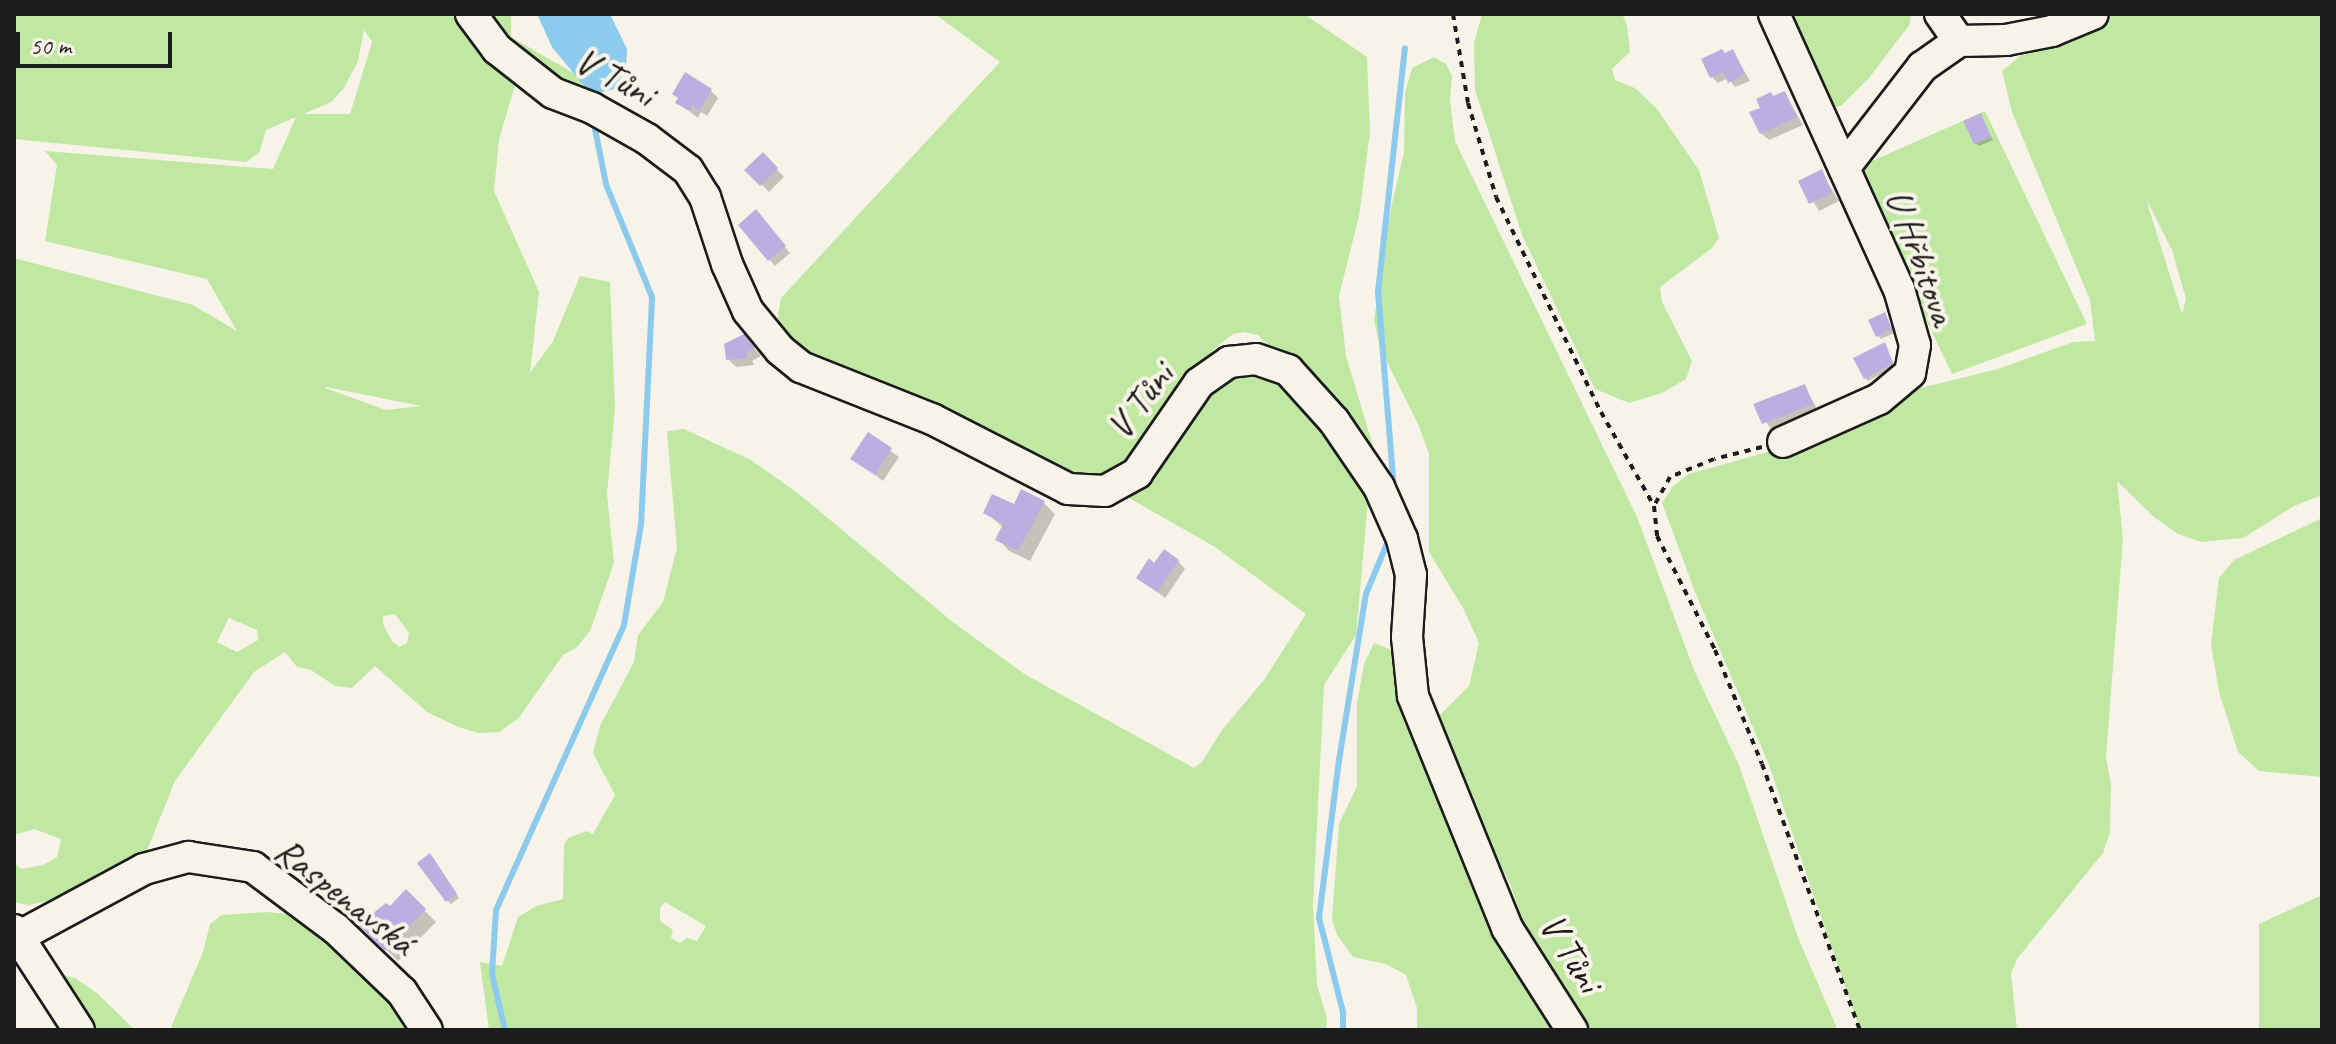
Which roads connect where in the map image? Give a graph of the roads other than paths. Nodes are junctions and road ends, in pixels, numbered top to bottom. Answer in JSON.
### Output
{"nodes":[{"id":1,"x":471,"y":14,"type":"edge"},
{"id":2,"x":1774,"y":14,"type":"edge"},
{"id":3,"x":1940,"y":14,"type":"edge"},
{"id":4,"x":2093,"y":14,"type":"edge"},
{"id":5,"x":1959,"y":41,"type":"junction"},
{"id":6,"x":1844,"y":168,"type":"junction"},
{"id":7,"x":1783,"y":442,"type":"road end"},
{"id":8,"x":17,"y":933,"type":"edge"},
{"id":9,"x":79,"y":1030,"type":"edge"},
{"id":10,"x":427,"y":1030,"type":"edge"},
{"id":11,"x":1572,"y":1030,"type":"edge"}],
"edges":[{"from":1,"to":11,"type":"street","name":"V Tůni"},
{"from":2,"to":6,"type":"street","name":"U Hřbitova"},
{"from":3,"to":5,"type":"street"},
{"from":4,"to":5,"type":"street"},
{"from":5,"to":6,"type":"street","name":"U Hřbitova"},
{"from":6,"to":7,"type":"street","name":"U Hřbitova"},
{"from":8,"to":9,"type":"street"},
{"from":8,"to":10,"type":"street","name":"Raspenavská"}]}
